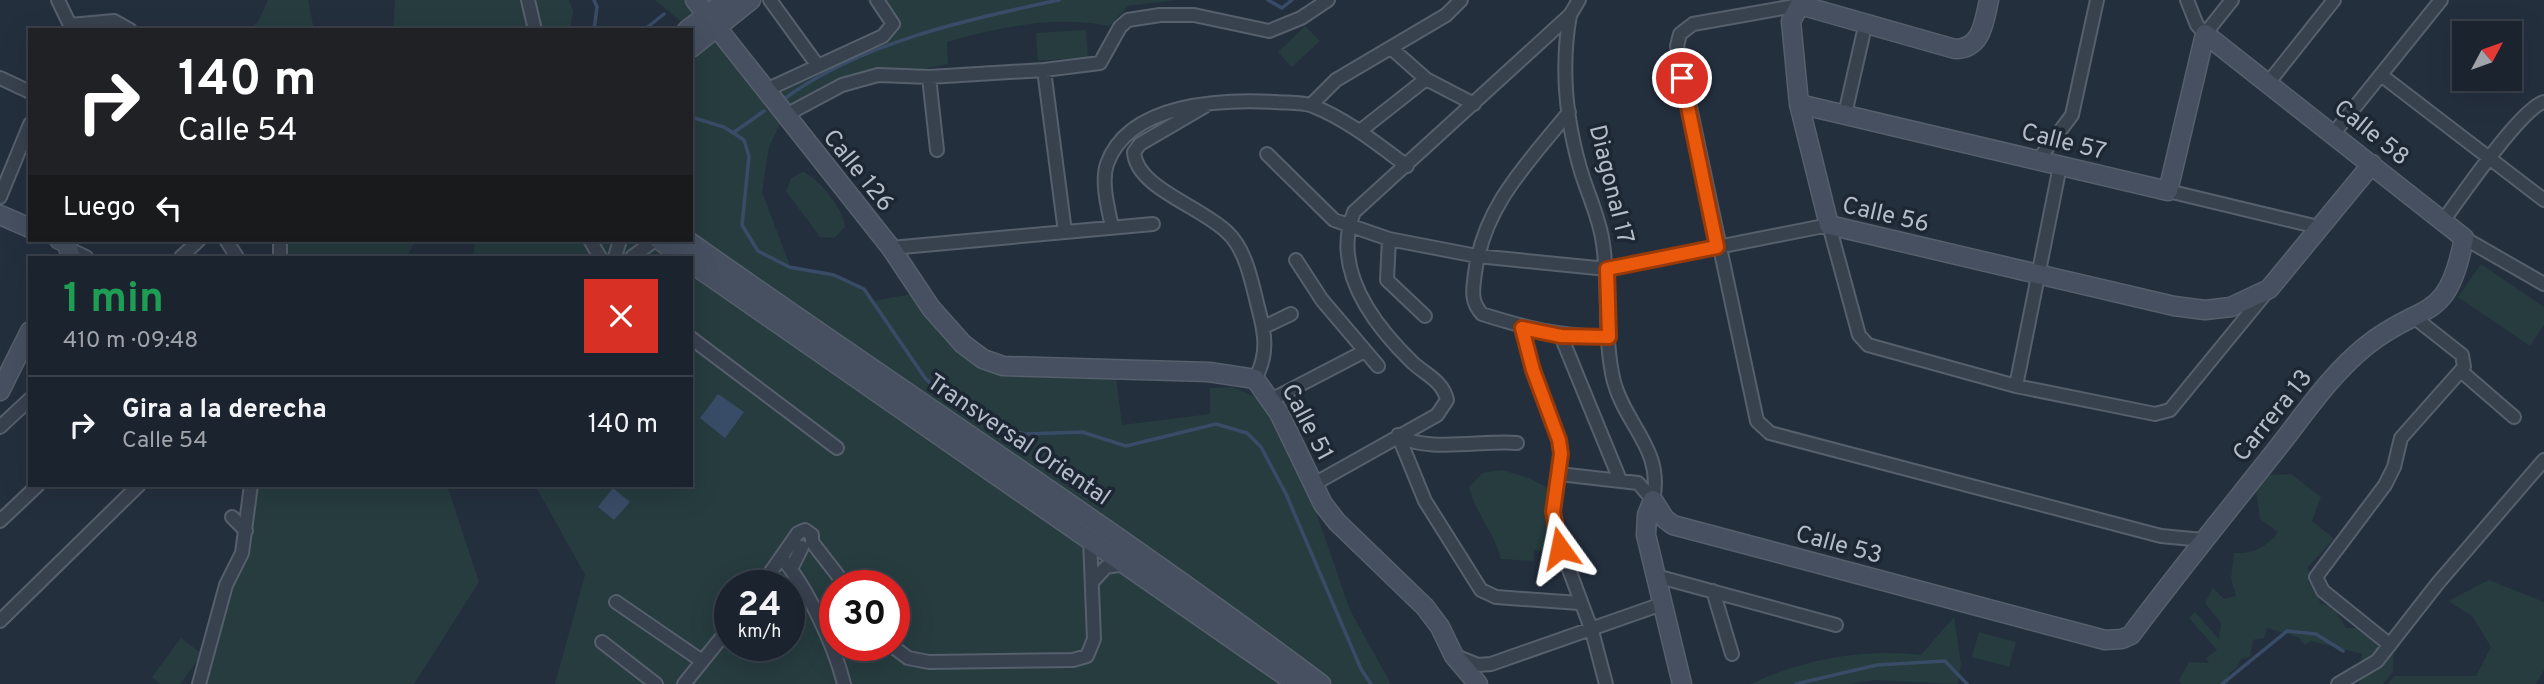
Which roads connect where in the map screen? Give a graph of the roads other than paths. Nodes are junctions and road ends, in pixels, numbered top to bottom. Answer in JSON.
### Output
{"nodes":[{"id":1,"x":58,"y":0,"type":"edge"},
{"id":2,"x":528,"y":0,"type":"edge"},
{"id":3,"x":727,"y":0,"type":"edge"},
{"id":4,"x":751,"y":0,"type":"edge"},
{"id":5,"x":770,"y":0,"type":"edge"},
{"id":6,"x":877,"y":0,"type":"edge"},
{"id":7,"x":1328,"y":0,"type":"edge"},
{"id":8,"x":1461,"y":0,"type":"edge"},
{"id":9,"x":1579,"y":0,"type":"edge"},
{"id":10,"x":1989,"y":0,"type":"edge"},
{"id":11,"x":2097,"y":0,"type":"edge"},
{"id":12,"x":2187,"y":0,"type":"edge"},
{"id":13,"x":2232,"y":0,"type":"edge"},
{"id":14,"x":2334,"y":0,"type":"edge"},
{"id":15,"x":2441,"y":0,"type":"edge"},
{"id":16,"x":1800,"y":5,"type":"junction"},
{"id":17,"x":706,"y":14,"type":"edge"},
{"id":18,"x":1570,"y":15,"type":"junction"},
{"id":19,"x":69,"y":27,"type":"edge"},
{"id":20,"x":126,"y":28,"type":"edge"},
{"id":21,"x":535,"y":28,"type":"edge"},
{"id":22,"x":689,"y":28,"type":"edge"},
{"id":23,"x":2205,"y":34,"type":"junction"},
{"id":24,"x":1863,"y":35,"type":"dead end"},
{"id":25,"x":693,"y":43,"type":"edge"},
{"id":26,"x":1391,"y":48,"type":"junction"},
{"id":27,"x":818,"y":66,"type":"junction"},
{"id":28,"x":1044,"y":70,"type":"junction"},
{"id":29,"x":2381,"y":75,"type":"junction"},
{"id":30,"x":929,"y":77,"type":"junction"},
{"id":31,"x":0,"y":78,"type":"edge"},
{"id":32,"x":1426,"y":79,"type":"junction"},
{"id":33,"x":2269,"y":82,"type":"junction"},
{"id":34,"x":28,"y":91,"type":"edge"},
{"id":35,"x":764,"y":91,"type":"junction"},
{"id":36,"x":1214,"y":100,"type":"junction"},
{"id":37,"x":2542,"y":102,"type":"edge"},
{"id":38,"x":1474,"y":104,"type":"junction"},
{"id":39,"x":1799,"y":104,"type":"junction"},
{"id":40,"x":1311,"y":105,"type":"junction"},
{"id":41,"x":1569,"y":112,"type":"junction"},
{"id":42,"x":1845,"y":114,"type":"junction"},
{"id":43,"x":784,"y":116,"type":"junction"},
{"id":44,"x":28,"y":129,"type":"edge"},
{"id":45,"x":1360,"y":131,"type":"junction"},
{"id":46,"x":2333,"y":133,"type":"junction"},
{"id":47,"x":937,"y":150,"type":"dead end"},
{"id":48,"x":1267,"y":153,"type":"dead end"},
{"id":49,"x":2491,"y":157,"type":"junction"},
{"id":50,"x":2038,"y":160,"type":"junction"},
{"id":51,"x":2372,"y":164,"type":"junction"},
{"id":52,"x":1407,"y":166,"type":"junction"},
{"id":53,"x":2060,"y":166,"type":"junction"},
{"id":54,"x":2168,"y":191,"type":"junction"},
{"id":55,"x":0,"y":197,"type":"edge"},
{"id":56,"x":2544,"y":200,"type":"edge"},
{"id":57,"x":0,"y":215,"type":"edge"},
{"id":58,"x":2443,"y":221,"type":"junction"},
{"id":59,"x":1153,"y":224,"type":"dead end"},
{"id":60,"x":1829,"y":225,"type":"junction"},
{"id":61,"x":28,"y":227,"type":"edge"},
{"id":62,"x":1112,"y":227,"type":"junction"},
{"id":63,"x":1348,"y":227,"type":"junction"},
{"id":64,"x":2318,"y":227,"type":"junction"},
{"id":65,"x":1065,"y":232,"type":"junction"},
{"id":66,"x":2464,"y":238,"type":"junction"},
{"id":67,"x":1389,"y":239,"type":"junction"},
{"id":68,"x":197,"y":242,"type":"edge"},
{"id":69,"x":654,"y":242,"type":"edge"},
{"id":70,"x":660,"y":242,"type":"edge"},
{"id":71,"x":690,"y":242,"type":"edge"},
{"id":72,"x":1717,"y":247,"type":"junction"},
{"id":73,"x":891,"y":248,"type":"junction"},
{"id":74,"x":182,"y":256,"type":"edge"},
{"id":75,"x":633,"y":256,"type":"edge"},
{"id":76,"x":681,"y":256,"type":"edge"},
{"id":77,"x":1477,"y":256,"type":"junction"},
{"id":78,"x":1296,"y":260,"type":"dead end"},
{"id":79,"x":693,"y":264,"type":"edge"},
{"id":80,"x":1607,"y":269,"type":"junction"},
{"id":81,"x":2040,"y":274,"type":"junction"},
{"id":82,"x":2544,"y":284,"type":"edge"},
{"id":83,"x":2269,"y":289,"type":"junction"},
{"id":84,"x":1291,"y":314,"type":"dead end"},
{"id":85,"x":1425,"y":316,"type":"dead end"},
{"id":86,"x":2415,"y":318,"type":"junction"},
{"id":87,"x":1264,"y":327,"type":"junction"},
{"id":88,"x":1522,"y":328,"type":"junction"},
{"id":89,"x":28,"y":335,"type":"edge"},
{"id":90,"x":1561,"y":336,"type":"junction"},
{"id":91,"x":1609,"y":337,"type":"junction"},
{"id":92,"x":693,"y":340,"type":"edge"},
{"id":93,"x":1365,"y":351,"type":"junction"},
{"id":94,"x":1378,"y":366,"type":"dead end"},
{"id":95,"x":2462,"y":372,"type":"junction"},
{"id":96,"x":1255,"y":379,"type":"junction"},
{"id":97,"x":2016,"y":386,"type":"junction"},
{"id":98,"x":0,"y":391,"type":"edge"},
{"id":99,"x":1271,"y":400,"type":"junction"},
{"id":100,"x":28,"y":401,"type":"edge"},
{"id":101,"x":2514,"y":417,"type":"dead end"},
{"id":102,"x":0,"y":427,"type":"edge"},
{"id":103,"x":1398,"y":435,"type":"junction"},
{"id":104,"x":1517,"y":443,"type":"dead end"},
{"id":105,"x":837,"y":448,"type":"dead end"},
{"id":106,"x":2544,"y":460,"type":"edge"},
{"id":107,"x":1559,"y":474,"type":"junction"},
{"id":108,"x":1620,"y":480,"type":"junction"},
{"id":109,"x":1314,"y":484,"type":"junction"},
{"id":110,"x":35,"y":487,"type":"edge"},
{"id":111,"x":137,"y":487,"type":"edge"},
{"id":112,"x":251,"y":487,"type":"edge"},
{"id":113,"x":1653,"y":500,"type":"junction"},
{"id":114,"x":232,"y":517,"type":"dead end"},
{"id":115,"x":0,"y":521,"type":"edge"},
{"id":116,"x":246,"y":531,"type":"junction"},
{"id":117,"x":1090,"y":539,"type":"junction"},
{"id":118,"x":2203,"y":540,"type":"junction"},
{"id":119,"x":803,"y":542,"type":"junction"},
{"id":120,"x":780,"y":556,"type":"junction"},
{"id":121,"x":1124,"y":564,"type":"junction"},
{"id":122,"x":791,"y":569,"type":"junction"},
{"id":123,"x":771,"y":570,"type":"edge"},
{"id":124,"x":830,"y":570,"type":"edge"},
{"id":125,"x":1656,"y":576,"type":"junction"},
{"id":126,"x":1094,"y":580,"type":"junction"},
{"id":127,"x":1713,"y":591,"type":"junction"},
{"id":128,"x":616,"y":602,"type":"dead end"},
{"id":129,"x":1579,"y":603,"type":"junction"},
{"id":130,"x":1662,"y":604,"type":"junction"},
{"id":131,"x":0,"y":621,"type":"edge"},
{"id":132,"x":1836,"y":625,"type":"dead end"},
{"id":133,"x":1592,"y":631,"type":"junction"},
{"id":134,"x":2122,"y":639,"type":"joint"},
{"id":135,"x":602,"y":642,"type":"dead end"},
{"id":136,"x":2390,"y":645,"type":"junction"},
{"id":137,"x":714,"y":646,"type":"edge"},
{"id":138,"x":1731,"y":654,"type":"dead end"},
{"id":139,"x":1454,"y":656,"type":"junction"},
{"id":140,"x":910,"y":658,"type":"edge"},
{"id":141,"x":702,"y":661,"type":"junction"},
{"id":142,"x":690,"y":682,"type":"edge"},
{"id":143,"x":199,"y":684,"type":"edge"},
{"id":144,"x":656,"y":684,"type":"edge"},
{"id":145,"x":844,"y":684,"type":"edge"},
{"id":146,"x":1297,"y":684,"type":"edge"},
{"id":147,"x":1321,"y":684,"type":"edge"},
{"id":148,"x":1478,"y":684,"type":"edge"},
{"id":149,"x":1606,"y":684,"type":"edge"},
{"id":150,"x":1682,"y":684,"type":"edge"},
{"id":151,"x":2338,"y":684,"type":"edge"}],
"edges":[{"from":1,"to":19,"type":"street"},
{"from":2,"to":21,"type":"street"},
{"from":3,"to":17,"type":"street"},
{"from":4,"to":17,"type":"street"},
{"from":5,"to":27,"type":"street"},
{"from":6,"to":27,"type":"street"},
{"from":7,"to":28,"type":"street"},
{"from":8,"to":26,"type":"street"},
{"from":9,"to":18,"type":"street"},
{"from":10,"to":16,"type":"street"},
{"from":11,"to":50,"type":"street"},
{"from":12,"to":23,"type":"street","name":"Calle 58"},
{"from":13,"to":23,"type":"street"},
{"from":14,"to":33,"type":"street"},
{"from":15,"to":29,"type":"street"},
{"from":16,"to":39,"type":"street"},
{"from":16,"to":72,"type":"street"},
{"from":17,"to":22,"type":"street"},
{"from":17,"to":25,"type":"street"},
{"from":17,"to":35,"type":"street","name":"Calle 126"},
{"from":18,"to":38,"type":"street"},
{"from":18,"to":41,"type":"street","name":"Diagonal 17"},
{"from":19,"to":20,"type":"street"},
{"from":23,"to":33,"type":"street","name":"Calle 58"},
{"from":23,"to":54,"type":"street"},
{"from":24,"to":42,"type":"street"},
{"from":26,"to":32,"type":"street"},
{"from":26,"to":40,"type":"street"},
{"from":27,"to":35,"type":"street"},
{"from":28,"to":30,"type":"street"},
{"from":28,"to":65,"type":"street"},
{"from":29,"to":46,"type":"street"},
{"from":29,"to":49,"type":"street"},
{"from":30,"to":43,"type":"street"},
{"from":30,"to":47,"type":"street"},
{"from":31,"to":34,"type":"street"},
{"from":32,"to":38,"type":"street"},
{"from":32,"to":45,"type":"street"},
{"from":33,"to":46,"type":"street","name":"Calle 58"},
{"from":35,"to":43,"type":"street","name":"Calle 126"},
{"from":36,"to":40,"type":"street"},
{"from":36,"to":62,"type":"street"},
{"from":36,"to":87,"type":"street","name":"Calle 51"},
{"from":37,"to":49,"type":"street"},
{"from":38,"to":52,"type":"street"},
{"from":39,"to":42,"type":"street","name":"Calle 57"},
{"from":39,"to":60,"type":"street"},
{"from":40,"to":45,"type":"street"},
{"from":41,"to":77,"type":"street"},
{"from":41,"to":80,"type":"street","name":"Diagonal 17"},
{"from":42,"to":50,"type":"street","name":"Calle 57"},
{"from":43,"to":73,"type":"street","name":"Calle 126"},
{"from":44,"to":55,"type":"street"},
{"from":45,"to":52,"type":"street"},
{"from":46,"to":51,"type":"street","name":"Calle 58"},
{"from":48,"to":63,"type":"street","name":"Calle 56"},
{"from":49,"to":56,"type":"street"},
{"from":49,"to":58,"type":"street"},
{"from":50,"to":53,"type":"street","name":"Calle 57"},
{"from":51,"to":58,"type":"street","name":"Calle 58"},
{"from":51,"to":64,"type":"street"},
{"from":52,"to":63,"type":"street"},
{"from":53,"to":54,"type":"street","name":"Calle 57"},
{"from":53,"to":81,"type":"street"},
{"from":54,"to":64,"type":"street","name":"Calle 57"},
{"from":57,"to":61,"type":"street"},
{"from":58,"to":66,"type":"street","name":"Calle 58"},
{"from":59,"to":62,"type":"street"},
{"from":60,"to":72,"type":"street","name":"Calle 56"},
{"from":60,"to":81,"type":"street","name":"Calle 56"},
{"from":60,"to":97,"type":"street"},
{"from":62,"to":65,"type":"street"},
{"from":63,"to":67,"type":"street","name":"Calle 56"},
{"from":63,"to":103,"type":"street"},
{"from":64,"to":83,"type":"street"},
{"from":65,"to":73,"type":"street"},
{"from":66,"to":82,"type":"street","name":"Calle 58"},
{"from":66,"to":86,"type":"street","name":"Carrera 13"},
{"from":67,"to":77,"type":"street","name":"Calle 56"},
{"from":67,"to":85,"type":"street"},
{"from":68,"to":74,"type":"street"},
{"from":69,"to":75,"type":"street"},
{"from":70,"to":76,"type":"street"},
{"from":71,"to":147,"type":"street","name":"Transversal Oriental"},
{"from":72,"to":80,"type":"street","name":"Calle 56"},
{"from":72,"to":118,"type":"street"},
{"from":73,"to":96,"type":"street","name":"Calle 126"},
{"from":77,"to":80,"type":"street","name":"Calle 56"},
{"from":77,"to":88,"type":"street"},
{"from":78,"to":93,"type":"street"},
{"from":79,"to":117,"type":"street","name":"Transversal Oriental"},
{"from":80,"to":91,"type":"street","name":"Diagonal 17"},
{"from":81,"to":83,"type":"street","name":"Calle 56"},
{"from":81,"to":97,"type":"street"},
{"from":83,"to":97,"type":"street"},
{"from":84,"to":87,"type":"street"},
{"from":86,"to":95,"type":"street"},
{"from":86,"to":118,"type":"street","name":"Carrera 13"},
{"from":87,"to":96,"type":"street","name":"Calle 51"},
{"from":88,"to":90,"type":"street"},
{"from":88,"to":107,"type":"street"},
{"from":89,"to":98,"type":"street"},
{"from":90,"to":91,"type":"street"},
{"from":90,"to":108,"type":"street"},
{"from":91,"to":113,"type":"street","name":"Diagonal 17"},
{"from":92,"to":105,"type":"street"},
{"from":93,"to":94,"type":"street"},
{"from":93,"to":99,"type":"street"},
{"from":95,"to":101,"type":"street"},
{"from":95,"to":136,"type":"street"},
{"from":96,"to":99,"type":"street","name":"Calle 51"},
{"from":99,"to":109,"type":"street","name":"Calle 51"},
{"from":100,"to":102,"type":"street"},
{"from":103,"to":104,"type":"street"},
{"from":103,"to":109,"type":"street"},
{"from":103,"to":129,"type":"street"},
{"from":106,"to":136,"type":"street"},
{"from":107,"to":108,"type":"street","name":"Calle 53"},
{"from":107,"to":129,"type":"street"},
{"from":108,"to":113,"type":"street","name":"Calle 53"},
{"from":109,"to":139,"type":"street","name":"Calle 51"},
{"from":110,"to":115,"type":"street"},
{"from":111,"to":131,"type":"street"},
{"from":112,"to":116,"type":"street"},
{"from":113,"to":125,"type":"street","name":"Diagonal 17"},
{"from":113,"to":134,"type":"street","name":"Calle 53"},
{"from":114,"to":116,"type":"street"},
{"from":116,"to":143,"type":"street"},
{"from":117,"to":121,"type":"street","name":"Transversal Oriental"},
{"from":117,"to":126,"type":"street"},
{"from":118,"to":134,"type":"street","name":"Carrera 13"},
{"from":119,"to":120,"type":"street"},
{"from":119,"to":122,"type":"street"},
{"from":119,"to":124,"type":"street"},
{"from":120,"to":122,"type":"street"},
{"from":120,"to":123,"type":"street"},
{"from":121,"to":126,"type":"street"},
{"from":121,"to":146,"type":"street","name":"Transversal Oriental"},
{"from":122,"to":145,"type":"street"},
{"from":125,"to":127,"type":"street"},
{"from":125,"to":130,"type":"street","name":"Diagonal 17"},
{"from":126,"to":140,"type":"street"},
{"from":127,"to":132,"type":"street"},
{"from":127,"to":138,"type":"street"},
{"from":128,"to":141,"type":"street"},
{"from":129,"to":133,"type":"street"},
{"from":130,"to":133,"type":"street"},
{"from":130,"to":150,"type":"street","name":"Diagonal 17"},
{"from":133,"to":139,"type":"street"},
{"from":133,"to":149,"type":"street"},
{"from":135,"to":144,"type":"street"},
{"from":136,"to":151,"type":"street"},
{"from":137,"to":141,"type":"street"},
{"from":139,"to":148,"type":"street","name":"Calle 51"},
{"from":141,"to":142,"type":"street"}]}
